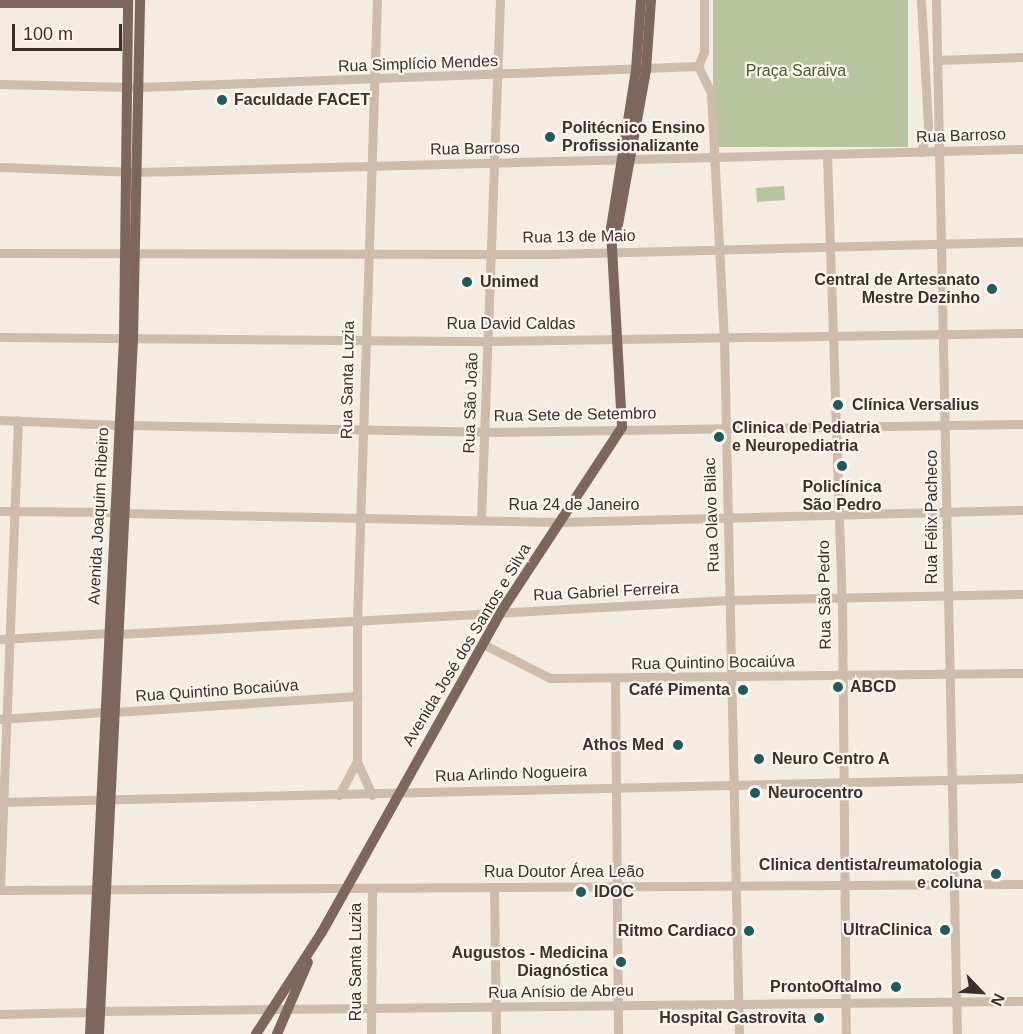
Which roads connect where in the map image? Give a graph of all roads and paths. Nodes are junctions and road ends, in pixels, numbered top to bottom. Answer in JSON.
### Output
{"nodes":[{"id":1,"x":140,"y":0,"type":"edge"},
{"id":2,"x":376,"y":0,"type":"edge"},
{"id":3,"x":500,"y":0,"type":"edge"},
{"id":4,"x":641,"y":0,"type":"edge"},
{"id":5,"x":651,"y":0,"type":"edge"},
{"id":6,"x":704,"y":0,"type":"edge"},
{"id":7,"x":921,"y":0,"type":"edge"},
{"id":8,"x":936,"y":0,"type":"edge"},
{"id":9,"x":128,"y":1,"type":"edge"},
{"id":10,"x":0,"y":3,"type":"edge"},
{"id":11,"x":1023,"y":57,"type":"edge"},
{"id":12,"x":937,"y":60,"type":"junction"},
{"id":13,"x":698,"y":66,"type":"junction"},
{"id":14,"x":641,"y":70,"type":"junction"},
{"id":15,"x":496,"y":77,"type":"junction"},
{"id":16,"x":375,"y":81,"type":"junction"},
{"id":17,"x":0,"y":84,"type":"edge"},
{"id":18,"x":135,"y":87,"type":"junction"},
{"id":19,"x":1023,"y":149,"type":"edge"},
{"id":20,"x":940,"y":151,"type":"junction"},
{"id":21,"x":921,"y":152,"type":"junction"},
{"id":22,"x":827,"y":156,"type":"junction"},
{"id":23,"x":712,"y":159,"type":"junction"},
{"id":24,"x":626,"y":161,"type":"junction"},
{"id":25,"x":492,"y":165,"type":"junction"},
{"id":26,"x":0,"y":166,"type":"edge"},
{"id":27,"x":372,"y":166,"type":"junction"},
{"id":28,"x":132,"y":171,"type":"junction"},
{"id":29,"x":1023,"y":242,"type":"edge"},
{"id":30,"x":943,"y":244,"type":"junction"},
{"id":31,"x":831,"y":246,"type":"junction"},
{"id":32,"x":718,"y":249,"type":"junction"},
{"id":33,"x":613,"y":251,"type":"junction"},
{"id":34,"x":0,"y":253,"type":"edge"},
{"id":35,"x":367,"y":254,"type":"junction"},
{"id":36,"x":490,"y":254,"type":"junction"},
{"id":37,"x":130,"y":255,"type":"junction"},
{"id":38,"x":1023,"y":333,"type":"edge"},
{"id":39,"x":945,"y":334,"type":"junction"},
{"id":40,"x":835,"y":336,"type":"junction"},
{"id":41,"x":0,"y":337,"type":"edge"},
{"id":42,"x":724,"y":337,"type":"junction"},
{"id":43,"x":128,"y":338,"type":"junction"},
{"id":44,"x":621,"y":338,"type":"junction"},
{"id":45,"x":363,"y":339,"type":"junction"},
{"id":46,"x":488,"y":341,"type":"junction"},
{"id":47,"x":0,"y":420,"type":"edge"},
{"id":48,"x":18,"y":420,"type":"junction"},
{"id":49,"x":1023,"y":424,"type":"edge"},
{"id":50,"x":124,"y":425,"type":"junction"},
{"id":51,"x":946,"y":425,"type":"junction"},
{"id":52,"x":622,"y":427,"type":"junction"},
{"id":53,"x":724,"y":428,"type":"junction"},
{"id":54,"x":837,"y":428,"type":"junction"},
{"id":55,"x":363,"y":431,"type":"junction"},
{"id":56,"x":485,"y":432,"type":"junction"},
{"id":57,"x":1023,"y":510,"type":"edge"},
{"id":58,"x":0,"y":511,"type":"edge"},
{"id":59,"x":15,"y":511,"type":"junction"},
{"id":60,"x":120,"y":513,"type":"junction"},
{"id":61,"x":949,"y":515,"type":"junction"},
{"id":62,"x":360,"y":517,"type":"junction"},
{"id":63,"x":838,"y":517,"type":"junction"},
{"id":64,"x":481,"y":519,"type":"junction"},
{"id":65,"x":728,"y":520,"type":"junction"},
{"id":66,"x":559,"y":522,"type":"junction"},
{"id":67,"x":948,"y":594,"type":"junction"},
{"id":68,"x":1023,"y":594,"type":"edge"},
{"id":69,"x":842,"y":597,"type":"junction"},
{"id":70,"x":730,"y":600,"type":"junction"},
{"id":71,"x":500,"y":613,"type":"junction"},
{"id":72,"x":357,"y":621,"type":"junction"},
{"id":73,"x":114,"y":634,"type":"junction"},
{"id":74,"x":5,"y":638,"type":"edge"},
{"id":75,"x":483,"y":644,"type":"junction"},
{"id":76,"x":1023,"y":673,"type":"edge"},
{"id":77,"x":951,"y":674,"type":"junction"},
{"id":78,"x":842,"y":675,"type":"junction"},
{"id":79,"x":735,"y":678,"type":"junction"},
{"id":80,"x":615,"y":680,"type":"junction"},
{"id":81,"x":357,"y":696,"type":"junction"},
{"id":82,"x":110,"y":712,"type":"junction"},
{"id":83,"x":3,"y":718,"type":"edge"},
{"id":84,"x":357,"y":761,"type":"junction"},
{"id":85,"x":1023,"y":778,"type":"edge"},
{"id":86,"x":843,"y":779,"type":"junction"},
{"id":87,"x":954,"y":779,"type":"junction"},
{"id":88,"x":736,"y":783,"type":"junction"},
{"id":89,"x":614,"y":786,"type":"junction"},
{"id":90,"x":397,"y":793,"type":"junction"},
{"id":91,"x":339,"y":795,"type":"junction"},
{"id":92,"x":372,"y":795,"type":"junction"},
{"id":93,"x":104,"y":799,"type":"junction"},
{"id":94,"x":2,"y":802,"type":"edge"},
{"id":95,"x":953,"y":880,"type":"junction"},
{"id":96,"x":843,"y":882,"type":"junction"},
{"id":97,"x":736,"y":884,"type":"junction"},
{"id":98,"x":1023,"y":884,"type":"edge"},
{"id":99,"x":494,"y":887,"type":"junction"},
{"id":100,"x":615,"y":887,"type":"junction"},
{"id":101,"x":0,"y":889,"type":"edge"},
{"id":102,"x":101,"y":889,"type":"junction"},
{"id":103,"x":343,"y":889,"type":"junction"},
{"id":104,"x":372,"y":890,"type":"junction"},
{"id":105,"x":322,"y":932,"type":"junction"},
{"id":106,"x":845,"y":1000,"type":"junction"},
{"id":107,"x":957,"y":1001,"type":"junction"},
{"id":108,"x":1023,"y":1001,"type":"edge"},
{"id":109,"x":738,"y":1002,"type":"junction"},
{"id":110,"x":617,"y":1007,"type":"junction"},
{"id":111,"x":371,"y":1008,"type":"junction"},
{"id":112,"x":287,"y":1009,"type":"junction"},
{"id":113,"x":496,"y":1009,"type":"junction"},
{"id":114,"x":270,"y":1010,"type":"junction"},
{"id":115,"x":96,"y":1011,"type":"junction"},
{"id":116,"x":0,"y":1014,"type":"edge"},
{"id":117,"x":90,"y":1034,"type":"edge"},
{"id":118,"x":99,"y":1034,"type":"edge"},
{"id":119,"x":256,"y":1034,"type":"edge"},
{"id":120,"x":277,"y":1034,"type":"edge"},
{"id":121,"x":371,"y":1034,"type":"edge"},
{"id":122,"x":496,"y":1034,"type":"edge"},
{"id":123,"x":618,"y":1034,"type":"edge"},
{"id":124,"x":739,"y":1034,"type":"edge"},
{"id":125,"x":846,"y":1034,"type":"edge"},
{"id":126,"x":957,"y":1034,"type":"edge"}],
"edges":[{"from":1,"to":18,"type":"main road","name":"Avenida Joaquim Ribeiro"},
{"from":2,"to":16,"type":"street","name":"Rua Santa Luzia"},
{"from":3,"to":15,"type":"street","name":"Rua São João"},
{"from":4,"to":14,"type":"main road"},
{"from":5,"to":14,"type":"main road"},
{"from":6,"to":13,"type":"street"},
{"from":7,"to":21,"type":"street"},
{"from":8,"to":12,"type":"street","name":"Rua Félix Pacheco"},
{"from":9,"to":10,"type":"main road"},
{"from":9,"to":18,"type":"main road","name":"Avenida Joaquim Ribeiro"},
{"from":11,"to":12,"type":"street"},
{"from":12,"to":20,"type":"street","name":"Rua Félix Pacheco"},
{"from":13,"to":14,"type":"street","name":"Rua Simplício Mendes"},
{"from":13,"to":23,"type":"street","name":"Rua Olavo Bilac"},
{"from":14,"to":15,"type":"street","name":"Rua Simplício Mendes"},
{"from":14,"to":24,"type":"main road"},
{"from":15,"to":16,"type":"street","name":"Rua Simplício Mendes"},
{"from":15,"to":25,"type":"street","name":"Rua São João"},
{"from":16,"to":18,"type":"street","name":"Rua Simplício Mendes"},
{"from":16,"to":27,"type":"street","name":"Rua Santa Luzia"},
{"from":17,"to":18,"type":"street","name":"Rua Simplício Mendes"},
{"from":18,"to":28,"type":"main road","name":"Avenida Joaquim Ribeiro"},
{"from":19,"to":20,"type":"street","name":"Rua Barroso"},
{"from":20,"to":21,"type":"street","name":"Rua Barroso"},
{"from":20,"to":30,"type":"street","name":"Rua Félix Pacheco"},
{"from":21,"to":22,"type":"street","name":"Rua Barroso"},
{"from":22,"to":23,"type":"street","name":"Rua Barroso"},
{"from":22,"to":31,"type":"street","name":"Rua São Pedro"},
{"from":23,"to":24,"type":"street","name":"Rua Barroso"},
{"from":23,"to":32,"type":"street","name":"Rua Olavo Bilac"},
{"from":24,"to":25,"type":"street","name":"Rua Barroso"},
{"from":24,"to":33,"type":"main road"},
{"from":25,"to":27,"type":"street","name":"Rua Barroso"},
{"from":25,"to":36,"type":"street","name":"Rua São João"},
{"from":26,"to":28,"type":"street","name":"Rua Barroso"},
{"from":27,"to":28,"type":"street","name":"Rua Barroso"},
{"from":27,"to":35,"type":"street","name":"Rua Santa Luzia"},
{"from":28,"to":37,"type":"main road","name":"Avenida Joaquim Ribeiro"},
{"from":29,"to":30,"type":"street","name":"Rua 13 de Maio"},
{"from":30,"to":31,"type":"street","name":"Rua 13 de Maio"},
{"from":30,"to":39,"type":"street","name":"Rua Félix Pacheco"},
{"from":31,"to":32,"type":"street","name":"Rua 13 de Maio"},
{"from":31,"to":40,"type":"street","name":"Rua São Pedro"},
{"from":32,"to":33,"type":"street","name":"Rua 13 de Maio"},
{"from":32,"to":42,"type":"street","name":"Rua Olavo Bilac"},
{"from":33,"to":36,"type":"street","name":"Rua 13 de Maio"},
{"from":33,"to":44,"type":"main road"},
{"from":34,"to":37,"type":"street","name":"Rua 13 de Maio"},
{"from":35,"to":36,"type":"street","name":"Rua 13 de Maio"},
{"from":35,"to":37,"type":"street","name":"Rua 13 de Maio"},
{"from":35,"to":45,"type":"street","name":"Rua Santa Luzia"},
{"from":36,"to":46,"type":"street","name":"Rua São João"},
{"from":37,"to":43,"type":"main road","name":"Avenida Joaquim Ribeiro"},
{"from":38,"to":39,"type":"street","name":"Rua David Caldas"},
{"from":39,"to":40,"type":"street","name":"Rua David Caldas"},
{"from":39,"to":51,"type":"street","name":"Rua Félix Pacheco"},
{"from":40,"to":42,"type":"street","name":"Rua David Caldas"},
{"from":40,"to":54,"type":"street","name":"Rua São Pedro"},
{"from":41,"to":43,"type":"street","name":"Rua David Caldas"},
{"from":42,"to":44,"type":"street","name":"Rua David Caldas"},
{"from":42,"to":53,"type":"street","name":"Rua Olavo Bilac"},
{"from":43,"to":45,"type":"street","name":"Rua David Caldas"},
{"from":43,"to":50,"type":"main road","name":"Avenida Joaquim Ribeiro"},
{"from":44,"to":46,"type":"street","name":"Rua David Caldas"},
{"from":44,"to":52,"type":"main road"},
{"from":45,"to":46,"type":"street","name":"Rua David Caldas"},
{"from":45,"to":55,"type":"street","name":"Rua Santa Luzia"},
{"from":46,"to":56,"type":"street","name":"Rua São João"},
{"from":47,"to":48,"type":"street","name":"Rua Sete de Setembro"},
{"from":48,"to":50,"type":"street","name":"Rua Sete de Setembro"},
{"from":48,"to":59,"type":"street"},
{"from":49,"to":51,"type":"street","name":"Rua Sete de Setembro"},
{"from":50,"to":55,"type":"street","name":"Rua Sete de Setembro"},
{"from":50,"to":60,"type":"main road","name":"Avenida Joaquim Ribeiro"},
{"from":51,"to":54,"type":"street","name":"Rua Sete de Setembro"},
{"from":51,"to":61,"type":"street","name":"Rua Félix Pacheco"},
{"from":52,"to":53,"type":"street","name":"Rua Sete de Setembro"},
{"from":52,"to":56,"type":"street","name":"Rua Sete de Setembro"},
{"from":52,"to":66,"type":"main road","name":"Avenida José dos Santos e Silva"},
{"from":53,"to":54,"type":"street","name":"Rua Sete de Setembro"},
{"from":53,"to":65,"type":"street","name":"Rua Olavo Bilac"},
{"from":54,"to":63,"type":"street","name":"Rua São Pedro"},
{"from":55,"to":56,"type":"street","name":"Rua Sete de Setembro"},
{"from":55,"to":62,"type":"street","name":"Rua Santa Luzia"},
{"from":56,"to":64,"type":"street","name":"Rua São João"},
{"from":57,"to":61,"type":"street","name":"Rua 24 de Janeiro"},
{"from":58,"to":59,"type":"street","name":"Rua 24 de Janeiro"},
{"from":59,"to":60,"type":"street","name":"Rua 24 de Janeiro"},
{"from":59,"to":74,"type":"street"},
{"from":60,"to":62,"type":"street","name":"Rua 24 de Janeiro"},
{"from":60,"to":73,"type":"main road","name":"Avenida Joaquim Ribeiro"},
{"from":61,"to":63,"type":"street","name":"Rua 24 de Janeiro"},
{"from":61,"to":67,"type":"street","name":"Rua Félix Pacheco"},
{"from":62,"to":64,"type":"street","name":"Rua 24 de Janeiro"},
{"from":62,"to":72,"type":"street","name":"Rua Santa Luzia"},
{"from":63,"to":65,"type":"street","name":"Rua 24 de Janeiro"},
{"from":63,"to":69,"type":"street","name":"Rua São Pedro"},
{"from":64,"to":66,"type":"street","name":"Rua 24 de Janeiro"},
{"from":65,"to":66,"type":"street","name":"Rua 24 de Janeiro"},
{"from":65,"to":70,"type":"street","name":"Rua Olavo Bilac"},
{"from":66,"to":71,"type":"main road","name":"Avenida José dos Santos e Silva"},
{"from":67,"to":68,"type":"street","name":"Rua Gabriel Ferreira"},
{"from":67,"to":69,"type":"street","name":"Rua Gabriel Ferreira"},
{"from":67,"to":77,"type":"street","name":"Rua Félix Pacheco"},
{"from":69,"to":70,"type":"street","name":"Rua Gabriel Ferreira"},
{"from":69,"to":78,"type":"street","name":"Rua São Pedro"},
{"from":70,"to":71,"type":"street","name":"Rua Gabriel Ferreira"},
{"from":70,"to":79,"type":"street","name":"Rua Olavo Bilac"},
{"from":71,"to":72,"type":"street","name":"Rua Gabriel Ferreira"},
{"from":71,"to":75,"type":"main road","name":"Avenida José dos Santos e Silva"},
{"from":72,"to":73,"type":"street","name":"Rua Gabriel Ferreira"},
{"from":72,"to":81,"type":"street","name":"Rua Santa Luzia"},
{"from":73,"to":74,"type":"street","name":"Rua Gabriel Ferreira"},
{"from":73,"to":82,"type":"main road","name":"Avenida Joaquim Ribeiro"},
{"from":74,"to":83,"type":"street"},
{"from":75,"to":80,"type":"street","name":"Rua Quintino Bocaiúva"},
{"from":75,"to":90,"type":"main road","name":"Avenida José dos Santos e Silva"},
{"from":76,"to":77,"type":"street","name":"Rua Quintino Bocaiúva"},
{"from":77,"to":78,"type":"street","name":"Rua Quintino Bocaiúva"},
{"from":77,"to":87,"type":"street","name":"Rua Félix Pacheco"},
{"from":78,"to":79,"type":"street","name":"Rua Quintino Bocaiúva"},
{"from":78,"to":86,"type":"street","name":"Rua São Pedro"},
{"from":79,"to":80,"type":"street","name":"Rua Quintino Bocaiúva"},
{"from":79,"to":88,"type":"street","name":"Rua Olavo Bilac"},
{"from":80,"to":89,"type":"street"},
{"from":81,"to":82,"type":"street","name":"Rua Quintino Bocaiúva"},
{"from":81,"to":84,"type":"street","name":"Rua Santa Luzia"},
{"from":82,"to":83,"type":"street","name":"Rua Quintino Bocaiúva"},
{"from":82,"to":93,"type":"main road","name":"Avenida Joaquim Ribeiro"},
{"from":83,"to":94,"type":"street"},
{"from":84,"to":91,"type":"street","name":"Rua Santa Luzia"},
{"from":84,"to":92,"type":"street","name":"Rua Santa Luzia"},
{"from":85,"to":87,"type":"street","name":"Rua Arlindo Nogueira"},
{"from":86,"to":87,"type":"street","name":"Rua Arlindo Nogueira"},
{"from":86,"to":88,"type":"street","name":"Rua Arlindo Nogueira"},
{"from":86,"to":96,"type":"street","name":"Rua São Pedro"},
{"from":87,"to":95,"type":"street","name":"Rua Félix Pacheco"},
{"from":88,"to":89,"type":"street","name":"Rua Arlindo Nogueira"},
{"from":88,"to":97,"type":"street","name":"Rua Olavo Bilac"},
{"from":89,"to":90,"type":"street","name":"Rua Arlindo Nogueira"},
{"from":89,"to":100,"type":"street"},
{"from":90,"to":92,"type":"street","name":"Rua Arlindo Nogueira"},
{"from":90,"to":103,"type":"main road","name":"Avenida José dos Santos e Silva"},
{"from":91,"to":92,"type":"street","name":"Rua Arlindo Nogueira"},
{"from":91,"to":93,"type":"street","name":"Rua Arlindo Nogueira"},
{"from":93,"to":94,"type":"street","name":"Rua Arlindo Nogueira"},
{"from":93,"to":102,"type":"main road","name":"Avenida Joaquim Ribeiro"},
{"from":94,"to":101,"type":"street"},
{"from":95,"to":96,"type":"street","name":"Rua Doutor Área Leão"},
{"from":95,"to":98,"type":"street","name":"Rua Doutor Área Leão"},
{"from":95,"to":107,"type":"street","name":"Rua Félix Pacheco"},
{"from":96,"to":97,"type":"street","name":"Rua Doutor Área Leão"},
{"from":96,"to":106,"type":"street","name":"Rua São Pedro"},
{"from":97,"to":100,"type":"street","name":"Rua Doutor Área Leão"},
{"from":97,"to":109,"type":"street","name":"Rua Olavo Bilac"},
{"from":99,"to":100,"type":"street","name":"Rua Doutor Área Leão"},
{"from":99,"to":104,"type":"street","name":"Rua Doutor Área Leão"},
{"from":99,"to":113,"type":"street"},
{"from":100,"to":110,"type":"street"},
{"from":101,"to":102,"type":"street","name":"Rua Doutor Área Leão"},
{"from":102,"to":103,"type":"street","name":"Rua Doutor Área Leão"},
{"from":102,"to":115,"type":"main road","name":"Avenida Joaquim Ribeiro"},
{"from":103,"to":104,"type":"street","name":"Rua Doutor Área Leão"},
{"from":103,"to":105,"type":"main road","name":"Avenida José dos Santos e Silva"},
{"from":104,"to":111,"type":"street","name":"Rua Santa Luzia"},
{"from":105,"to":112,"type":"main road"},
{"from":105,"to":114,"type":"main road","name":"Avenida José dos Santos e Silva"},
{"from":106,"to":107,"type":"street","name":"Rua Anísio de Abreu"},
{"from":106,"to":109,"type":"street","name":"Rua Anísio de Abreu"},
{"from":106,"to":125,"type":"street","name":"Rua São Pedro"},
{"from":107,"to":108,"type":"street","name":"Rua Anísio de Abreu"},
{"from":107,"to":126,"type":"street","name":"Rua Félix Pacheco"},
{"from":109,"to":110,"type":"street","name":"Rua Anísio de Abreu"},
{"from":109,"to":124,"type":"street","name":"Rua Olavo Bilac"},
{"from":110,"to":113,"type":"street","name":"Rua Anísio de Abreu"},
{"from":110,"to":123,"type":"street"},
{"from":111,"to":112,"type":"street","name":"Rua Anísio de Abreu"},
{"from":111,"to":113,"type":"street","name":"Rua Anísio de Abreu"},
{"from":111,"to":121,"type":"street","name":"Rua Santa Luzia"},
{"from":112,"to":114,"type":"street","name":"Rua Anísio de Abreu"},
{"from":112,"to":120,"type":"main road"},
{"from":113,"to":122,"type":"street"},
{"from":114,"to":115,"type":"street","name":"Rua Anísio de Abreu"},
{"from":114,"to":119,"type":"main road","name":"Avenida José dos Santos e Silva"},
{"from":115,"to":116,"type":"street","name":"Rua Anísio de Abreu"},
{"from":115,"to":117,"type":"main road","name":"Avenida Joaquim Ribeiro"},
{"from":115,"to":118,"type":"main road","name":"Avenida Joaquim Ribeiro"}]}
